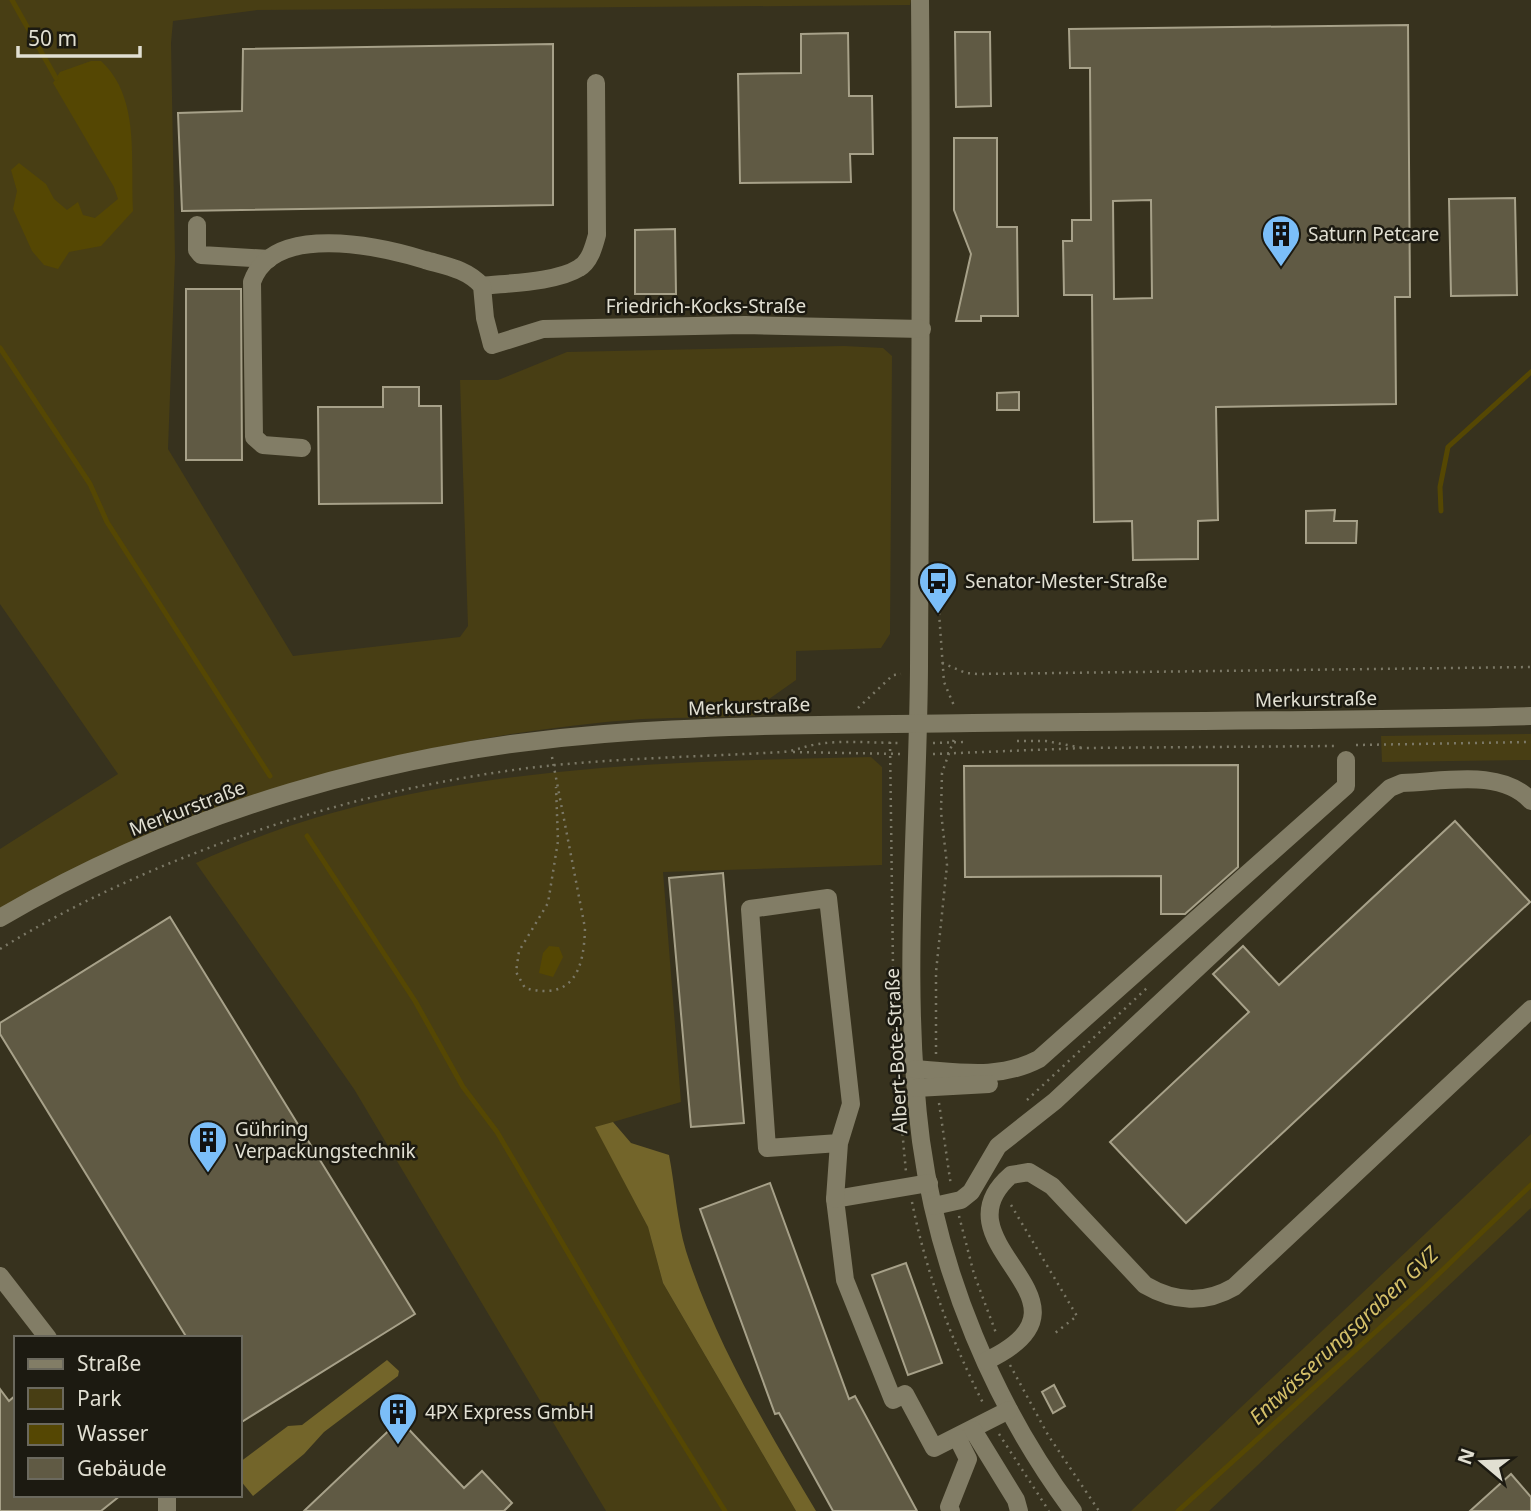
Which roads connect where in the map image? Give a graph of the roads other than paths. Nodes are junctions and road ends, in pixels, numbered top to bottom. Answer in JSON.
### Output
{"nodes":[{"id":1,"x":920,"y":0,"type":"edge"},
{"id":2,"x":596,"y":83,"type":"dead end"},
{"id":3,"x":197,"y":225,"type":"dead end"},
{"id":4,"x":269,"y":258,"type":"junction"},
{"id":5,"x":482,"y":286,"type":"junction"},
{"id":6,"x":922,"y":329,"type":"junction"},
{"id":7,"x":302,"y":448,"type":"dead end"},
{"id":8,"x":1531,"y":716,"type":"edge"},
{"id":9,"x":918,"y":724,"type":"junction"},
{"id":10,"x":1347,"y":753,"type":"road end"},
{"id":11,"x":1531,"y":801,"type":"edge"},
{"id":12,"x":0,"y":918,"type":"edge"},
{"id":13,"x":1531,"y":1009,"type":"edge"},
{"id":14,"x":915,"y":1069,"type":"junction"},
{"id":15,"x":937,"y":1079,"type":"junction"},
{"id":16,"x":916,"y":1088,"type":"junction"},
{"id":17,"x":839,"y":1143,"type":"junction"},
{"id":18,"x":929,"y":1183,"type":"junction"},
{"id":19,"x":835,"y":1199,"type":"junction"},
{"id":20,"x":934,"y":1206,"type":"junction"},
{"id":21,"x":0,"y":1276,"type":"edge"},
{"id":22,"x":46,"y":1336,"type":"edge"},
{"id":23,"x":986,"y":1361,"type":"junction"},
{"id":24,"x":1009,"y":1410,"type":"junction"},
{"id":25,"x":965,"y":1434,"type":"junction"},
{"id":26,"x":951,"y":1511,"type":"edge"},
{"id":27,"x":1019,"y":1511,"type":"edge"},
{"id":28,"x":1073,"y":1511,"type":"edge"}],
"edges":[{"from":1,"to":6,"type":"street"},
{"from":2,"to":5,"type":"street"},
{"from":3,"to":4,"type":"street"},
{"from":4,"to":5,"type":"street"},
{"from":4,"to":7,"type":"street"},
{"from":5,"to":6,"type":"street","name":"Friedrich-Kocks-Straße"},
{"from":6,"to":9,"type":"street"},
{"from":8,"to":9,"type":"street","name":"Merkurstraße"},
{"from":9,"to":12,"type":"street","name":"Merkurstraße"},
{"from":9,"to":14,"type":"street","name":"Albert-Bote-Straße"},
{"from":10,"to":15,"type":"street"},
{"from":11,"to":20,"type":"street"},
{"from":13,"to":23,"type":"street"},
{"from":14,"to":15,"type":"street"},
{"from":14,"to":16,"type":"street","name":"Albert-Bote-Straße"},
{"from":15,"to":16,"type":"street"},
{"from":16,"to":18,"type":"street","name":"Albert-Bote-Straße"},
{"from":17,"to":17,"type":"street"},
{"from":17,"to":19,"type":"street"},
{"from":18,"to":19,"type":"street"},
{"from":18,"to":20,"type":"street","name":"Albert-Bote-Straße"},
{"from":19,"to":25,"type":"street"},
{"from":20,"to":23,"type":"street","name":"Albert-Bote-Straße"},
{"from":21,"to":22,"type":"street"},
{"from":23,"to":24,"type":"street","name":"Albert-Bote-Straße"},
{"from":24,"to":25,"type":"street"},
{"from":24,"to":28,"type":"street","name":"Albert-Bote-Straße"},
{"from":25,"to":26,"type":"street"},
{"from":25,"to":27,"type":"street"}]}
